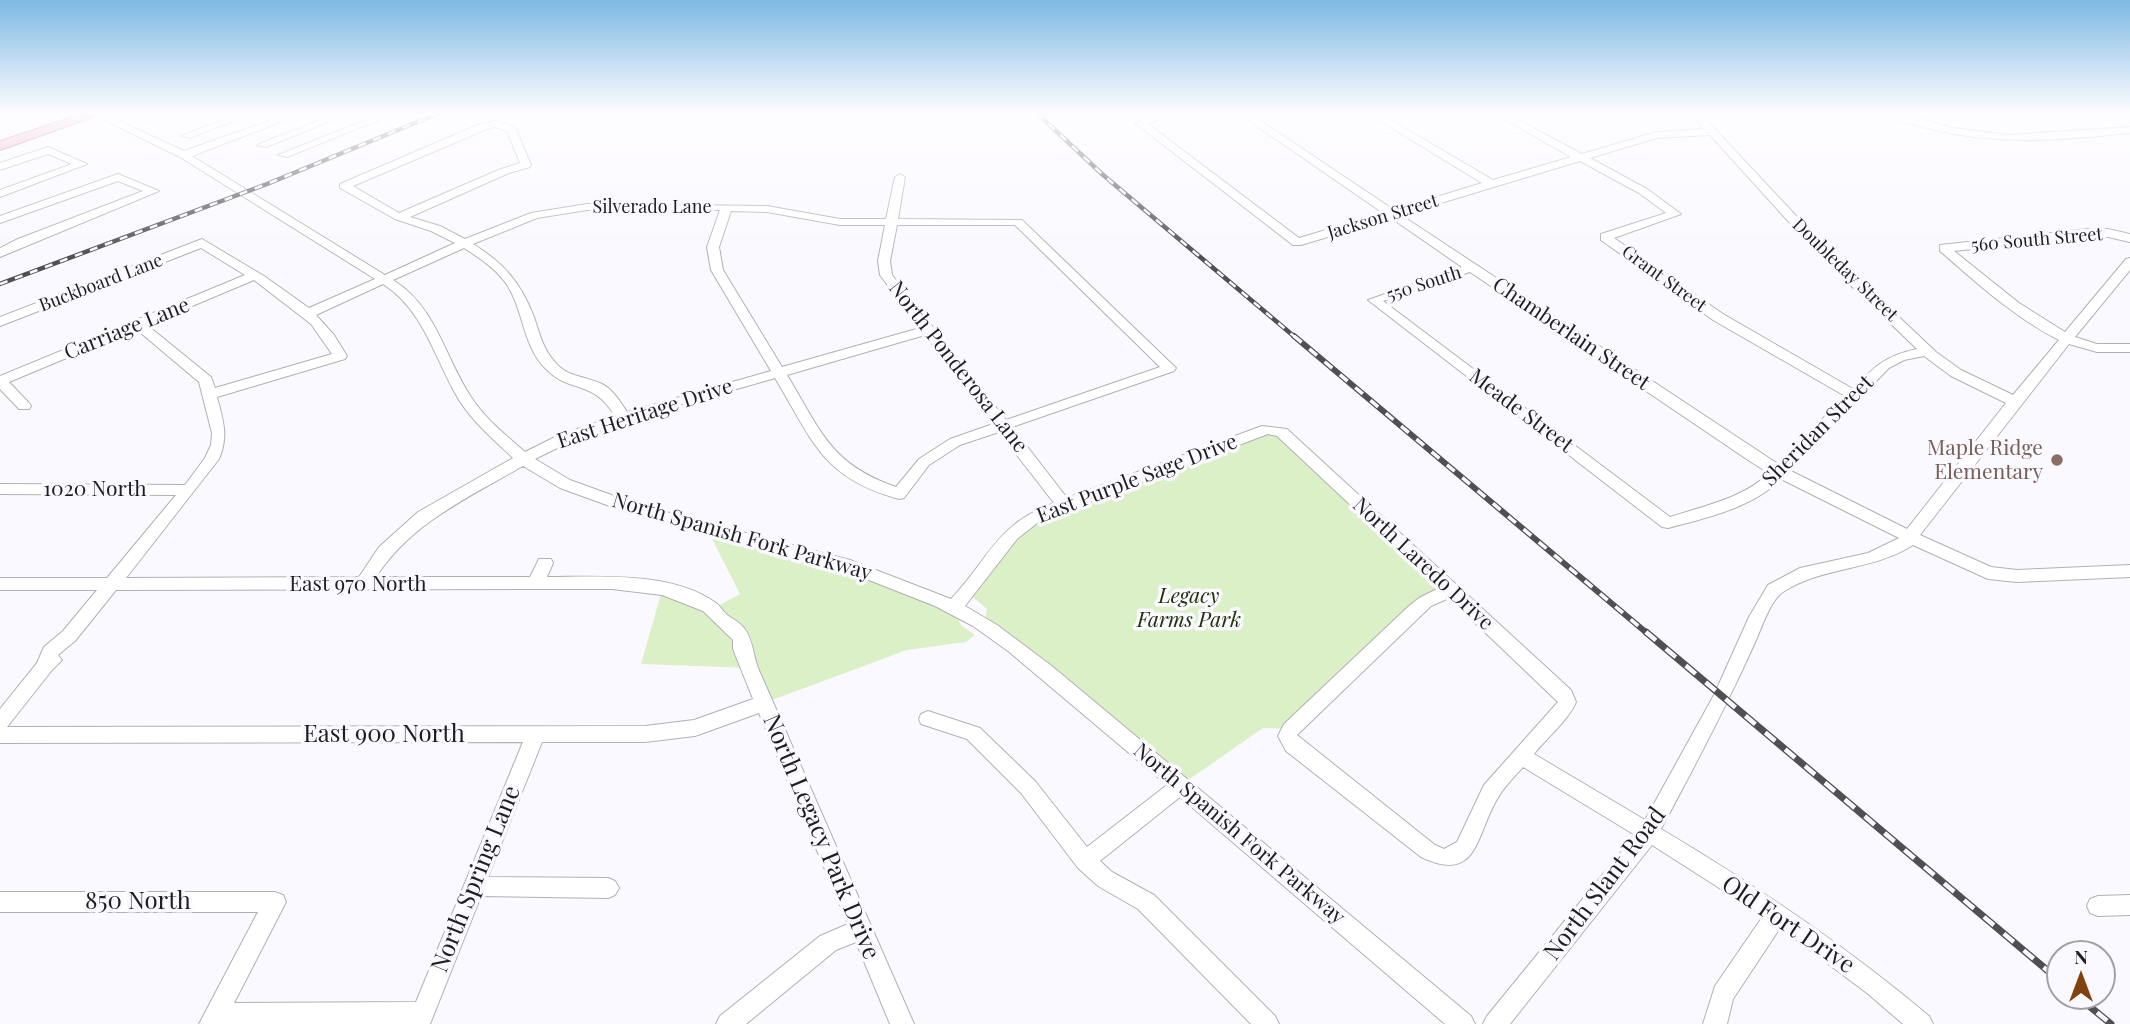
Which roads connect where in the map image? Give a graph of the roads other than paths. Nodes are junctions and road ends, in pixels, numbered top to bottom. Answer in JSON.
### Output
{"nodes":[{"id":1,"x":18,"y":161,"type":"edge"},
{"id":2,"x":76,"y":161,"type":"edge"},
{"id":3,"x":193,"y":161,"type":"edge"},
{"id":4,"x":403,"y":161,"type":"edge"},
{"id":5,"x":524,"y":161,"type":"edge"},
{"id":6,"x":1190,"y":161,"type":"edge"},
{"id":7,"x":1313,"y":161,"type":"edge"},
{"id":8,"x":1452,"y":161,"type":"edge"},
{"id":9,"x":1571,"y":161,"type":"edge"},
{"id":10,"x":1586,"y":161,"type":"edge"},
{"id":11,"x":1739,"y":161,"type":"edge"},
{"id":12,"x":0,"y":167,"type":"edge"},
{"id":13,"x":900,"y":177,"type":"dead end"},
{"id":14,"x":1491,"y":184,"type":"junction"},
{"id":15,"x":0,"y":194,"type":"edge"},
{"id":16,"x":727,"y":207,"type":"junction"},
{"id":17,"x":1393,"y":214,"type":"junction"},
{"id":18,"x":399,"y":217,"type":"junction"},
{"id":19,"x":0,"y":220,"type":"edge"},
{"id":20,"x":891,"y":222,"type":"junction"},
{"id":21,"x":2130,"y":238,"type":"edge"},
{"id":22,"x":463,"y":244,"type":"junction"},
{"id":23,"x":0,"y":253,"type":"edge"},
{"id":24,"x":1474,"y":267,"type":"junction"},
{"id":25,"x":2127,"y":271,"type":"edge"},
{"id":26,"x":253,"y":276,"type":"junction"},
{"id":27,"x":385,"y":278,"type":"junction"},
{"id":28,"x":1374,"y":300,"type":"joint"},
{"id":29,"x":307,"y":314,"type":"junction"},
{"id":30,"x":0,"y":322,"type":"edge"},
{"id":31,"x":138,"y":324,"type":"junction"},
{"id":32,"x":927,"y":330,"type":"junction"},
{"id":33,"x":2068,"y":339,"type":"junction"},
{"id":34,"x":2130,"y":348,"type":"edge"},
{"id":35,"x":1927,"y":352,"type":"junction"},
{"id":36,"x":778,"y":372,"type":"junction"},
{"id":37,"x":0,"y":381,"type":"edge"},
{"id":38,"x":211,"y":394,"type":"junction"},
{"id":39,"x":1855,"y":396,"type":"junction"},
{"id":40,"x":2015,"y":402,"type":"junction"},
{"id":41,"x":24,"y":406,"type":"dead end"},
{"id":42,"x":623,"y":418,"type":"junction"},
{"id":43,"x":1002,"y":425,"type":"junction"},
{"id":44,"x":1275,"y":429,"type":"joint"},
{"id":45,"x":523,"y":459,"type":"junction"},
{"id":46,"x":1779,"y":473,"type":"junction"},
{"id":47,"x":0,"y":489,"type":"edge"},
{"id":48,"x":189,"y":490,"type":"junction"},
{"id":49,"x":1064,"y":505,"type":"junction"},
{"id":50,"x":1668,"y":523,"type":"joint"},
{"id":51,"x":1910,"y":537,"type":"junction"},
{"id":52,"x":545,"y":563,"type":"dead end"},
{"id":53,"x":2130,"y":571,"type":"edge"},
{"id":54,"x":364,"y":583,"type":"junction"},
{"id":55,"x":0,"y":584,"type":"edge"},
{"id":56,"x":111,"y":584,"type":"junction"},
{"id":57,"x":535,"y":585,"type":"junction"},
{"id":58,"x":1450,"y":590,"type":"junction"},
{"id":59,"x":954,"y":607,"type":"junction"},
{"id":60,"x":718,"y":615,"type":"joint"},
{"id":61,"x":764,"y":703,"type":"junction"},
{"id":62,"x":928,"y":719,"type":"dead end"},
{"id":63,"x":0,"y":722,"type":"edge"},
{"id":64,"x":0,"y":735,"type":"edge"},
{"id":65,"x":535,"y":735,"type":"junction"},
{"id":66,"x":1520,"y":755,"type":"junction"},
{"id":67,"x":1181,"y":785,"type":"junction"},
{"id":68,"x":1648,"y":834,"type":"junction"},
{"id":69,"x":1085,"y":861,"type":"junction"},
{"id":70,"x":473,"y":886,"type":"junction"},
{"id":71,"x":608,"y":888,"type":"dead end"},
{"id":72,"x":0,"y":902,"type":"edge"},
{"id":73,"x":2130,"y":905,"type":"edge"},
{"id":74,"x":2098,"y":906,"type":"dead end"},
{"id":75,"x":1777,"y":914,"type":"junction"},
{"id":76,"x":861,"y":929,"type":"junction"},
{"id":77,"x":214,"y":1019,"type":"edge"},
{"id":78,"x":420,"y":1019,"type":"edge"},
{"id":79,"x":1264,"y":1023,"type":"edge"},
{"id":80,"x":728,"y":1024,"type":"edge"},
{"id":81,"x":902,"y":1024,"type":"edge"},
{"id":82,"x":1463,"y":1024,"type":"edge"},
{"id":83,"x":1495,"y":1024,"type":"edge"},
{"id":84,"x":1715,"y":1024,"type":"edge"},
{"id":85,"x":1920,"y":1024,"type":"edge"}],
"edges":[{"from":1,"to":12,"type":"street"},
{"from":2,"to":15,"type":"street"},
{"from":3,"to":27,"type":"street","name":"North Spanish Fork Parkway"},
{"from":4,"to":18,"type":"street"},
{"from":5,"to":18,"type":"street"},
{"from":6,"to":17,"type":"street","name":"Jackson Street"},
{"from":7,"to":17,"type":"street","name":"Chamberlain Street"},
{"from":8,"to":14,"type":"street"},
{"from":9,"to":14,"type":"street","name":"Jackson Street"},
{"from":10,"to":39,"type":"street","name":"Grant Street"},
{"from":11,"to":35,"type":"street","name":"Doubleday Street"},
{"from":13,"to":20,"type":"street","name":"North Ponderosa Lane"},
{"from":14,"to":17,"type":"street","name":"Jackson Street"},
{"from":16,"to":20,"type":"street","name":"Silverado Lane"},
{"from":16,"to":22,"type":"street","name":"Silverado Lane"},
{"from":16,"to":36,"type":"street"},
{"from":17,"to":24,"type":"street","name":"Chamberlain Street"},
{"from":18,"to":22,"type":"street"},
{"from":19,"to":23,"type":"street"},
{"from":20,"to":32,"type":"street","name":"North Ponderosa Lane"},
{"from":20,"to":43,"type":"street","name":"Silverado Lane"},
{"from":21,"to":33,"type":"street","name":"560 South Street"},
{"from":22,"to":27,"type":"street","name":"Silverado Lane"},
{"from":22,"to":42,"type":"street"},
{"from":24,"to":28,"type":"street","name":"550 South"},
{"from":24,"to":46,"type":"street","name":"Chamberlain Street"},
{"from":25,"to":33,"type":"street","name":"North Slant Road"},
{"from":26,"to":29,"type":"street"},
{"from":26,"to":30,"type":"street","name":"Buckboard Lane"},
{"from":26,"to":31,"type":"street","name":"Carriage Lane"},
{"from":27,"to":29,"type":"street","name":"Silverado Lane"},
{"from":27,"to":45,"type":"street","name":"North Spanish Fork Parkway"},
{"from":28,"to":50,"type":"street","name":"Meade Street"},
{"from":29,"to":38,"type":"street"},
{"from":31,"to":37,"type":"street","name":"Carriage Lane"},
{"from":31,"to":38,"type":"street"},
{"from":32,"to":36,"type":"street","name":"East Heritage Drive"},
{"from":32,"to":43,"type":"street","name":"North Ponderosa Lane"},
{"from":33,"to":34,"type":"street"},
{"from":33,"to":40,"type":"street","name":"North Slant Road"},
{"from":35,"to":39,"type":"street","name":"Sheridan Street"},
{"from":35,"to":40,"type":"street","name":"Doubleday Street"},
{"from":36,"to":42,"type":"street","name":"East Heritage Drive"},
{"from":36,"to":43,"type":"street"},
{"from":37,"to":41,"type":"street"},
{"from":38,"to":48,"type":"street"},
{"from":39,"to":46,"type":"street","name":"Sheridan Street"},
{"from":40,"to":51,"type":"street","name":"North Slant Road"},
{"from":42,"to":45,"type":"street","name":"East Heritage Drive"},
{"from":43,"to":49,"type":"street","name":"North Ponderosa Lane"},
{"from":44,"to":49,"type":"street","name":"East Purple Sage Drive"},
{"from":44,"to":58,"type":"street","name":"North Laredo Drive"},
{"from":45,"to":54,"type":"street","name":"East Heritage Drive"},
{"from":45,"to":59,"type":"street","name":"North Spanish Fork Parkway"},
{"from":46,"to":50,"type":"street","name":"Sheridan Street"},
{"from":46,"to":51,"type":"street","name":"Chamberlain Street"},
{"from":47,"to":48,"type":"street","name":"1020 North"},
{"from":48,"to":56,"type":"street"},
{"from":49,"to":59,"type":"street","name":"East Purple Sage Drive"},
{"from":51,"to":53,"type":"street","name":"Chamberlain Street"},
{"from":51,"to":68,"type":"street","name":"North Slant Road"},
{"from":52,"to":57,"type":"street"},
{"from":54,"to":56,"type":"street","name":"East 970 North"},
{"from":54,"to":57,"type":"street","name":"East 970 North"},
{"from":55,"to":56,"type":"street","name":"East 970 North"},
{"from":56,"to":63,"type":"street"},
{"from":57,"to":60,"type":"street","name":"East 970 North"},
{"from":58,"to":66,"type":"street","name":"North Laredo Drive"},
{"from":58,"to":66,"type":"street"},
{"from":59,"to":67,"type":"street","name":"North Spanish Fork Parkway"},
{"from":60,"to":61,"type":"street","name":"North Legacy Park Drive"},
{"from":61,"to":65,"type":"street","name":"East 900 North"},
{"from":61,"to":76,"type":"street","name":"North Legacy Park Drive"},
{"from":62,"to":69,"type":"street"},
{"from":64,"to":65,"type":"street","name":"East 900 North"},
{"from":65,"to":70,"type":"street","name":"North Spring Lane"},
{"from":66,"to":68,"type":"street","name":"Old Fort Drive"},
{"from":67,"to":69,"type":"street"},
{"from":67,"to":82,"type":"street","name":"North Spanish Fork Parkway"},
{"from":68,"to":75,"type":"street","name":"Old Fort Drive"},
{"from":68,"to":83,"type":"street","name":"North Slant Road"},
{"from":69,"to":79,"type":"street"},
{"from":70,"to":71,"type":"street"},
{"from":70,"to":78,"type":"street","name":"North Spring Lane"},
{"from":72,"to":77,"type":"street","name":"850 North"},
{"from":73,"to":74,"type":"street"},
{"from":75,"to":84,"type":"street"},
{"from":75,"to":85,"type":"street","name":"Old Fort Drive"},
{"from":76,"to":80,"type":"street"},
{"from":76,"to":81,"type":"street","name":"North Legacy Park Drive"},
{"from":77,"to":78,"type":"street"}]}
